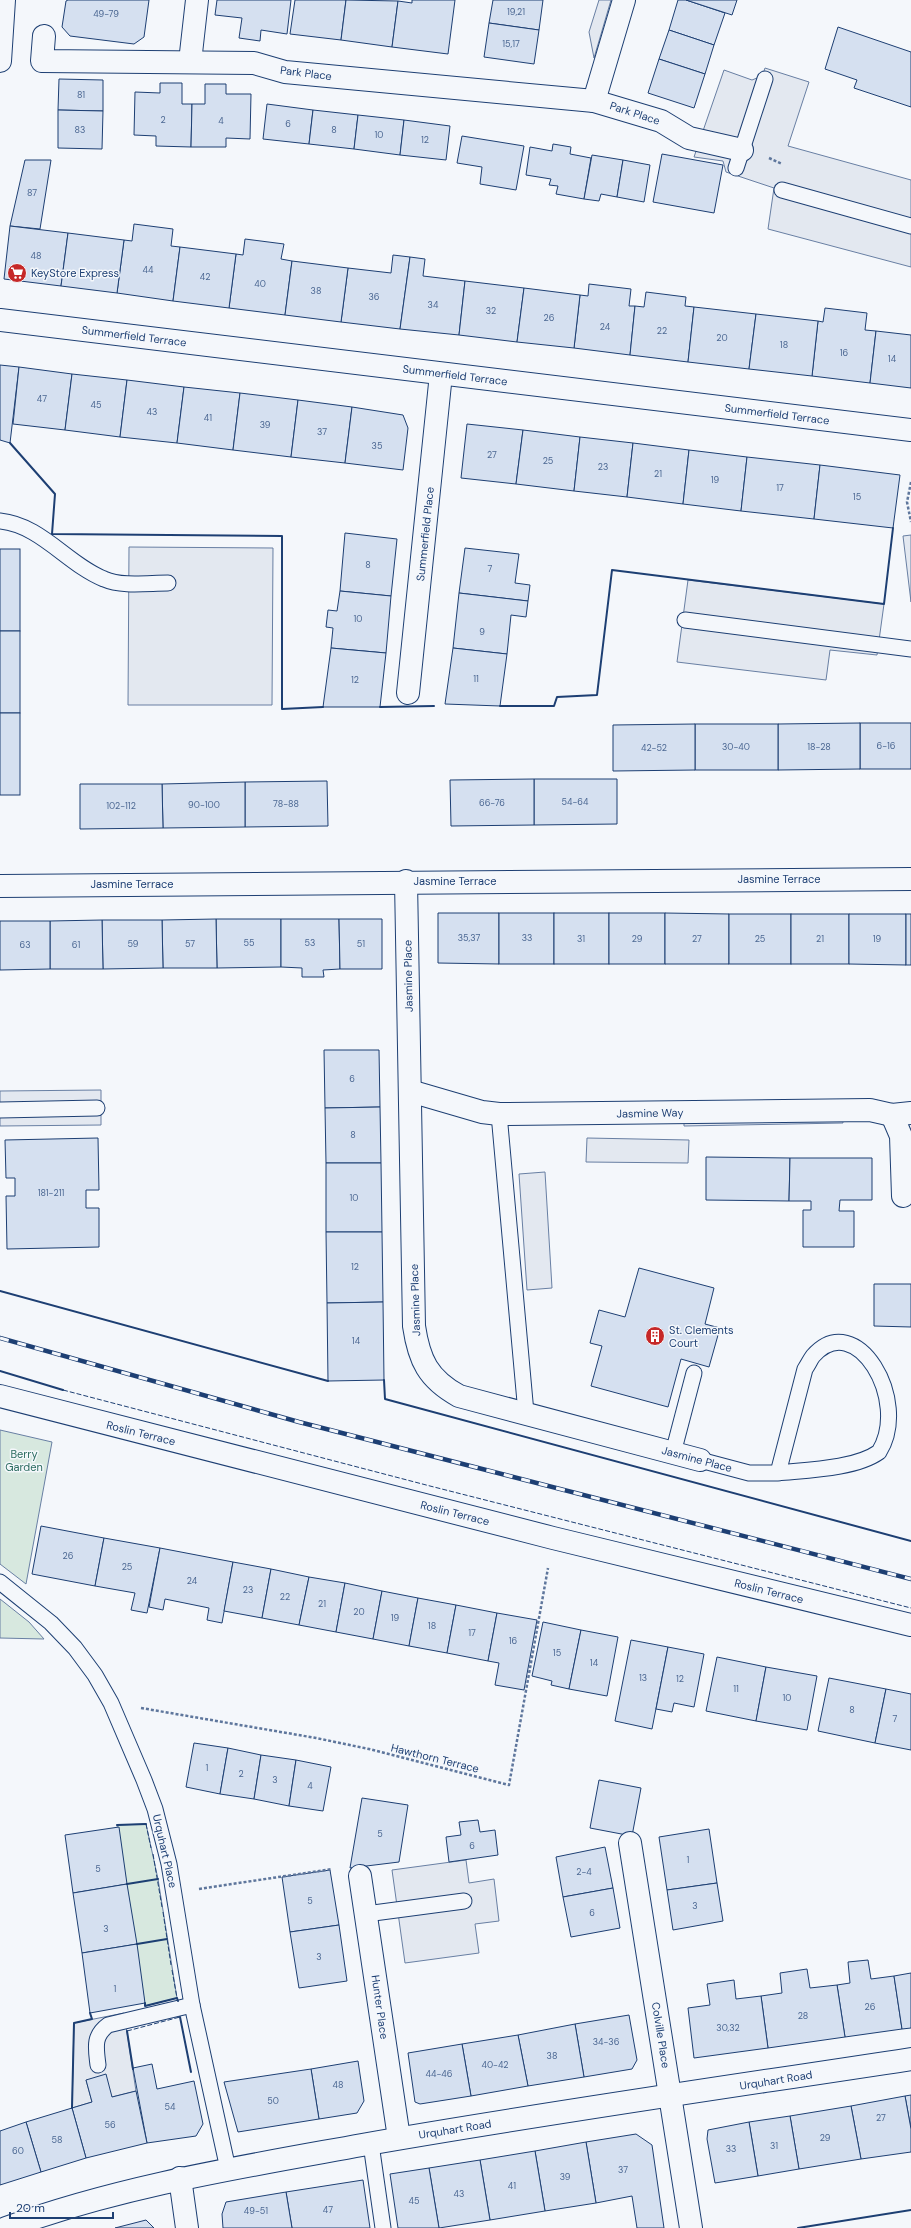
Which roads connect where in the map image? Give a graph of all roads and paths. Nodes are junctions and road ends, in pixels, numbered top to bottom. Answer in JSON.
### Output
{"nodes":[{"id":1,"x":197,"y":0,"type":"edge"},
{"id":2,"x":624,"y":0,"type":"edge"},
{"id":3,"x":2,"y":12,"type":"edge"},
{"id":4,"x":44,"y":36,"type":"dead end"},
{"id":5,"x":0,"y":61,"type":"edge"},
{"id":6,"x":190,"y":62,"type":"junction"},
{"id":7,"x":766,"y":79,"type":"dead end"},
{"id":8,"x":594,"y":101,"type":"junction"},
{"id":9,"x":739,"y":159,"type":"junction"},
{"id":10,"x":782,"y":190,"type":"joint"},
{"id":11,"x":911,"y":226,"type":"edge"},
{"id":12,"x":0,"y":320,"type":"edge"},
{"id":13,"x":442,"y":374,"type":"junction"},
{"id":14,"x":911,"y":430,"type":"edge"},
{"id":15,"x":911,"y":482,"type":"edge"},
{"id":16,"x":0,"y":521,"type":"edge"},
{"id":17,"x":911,"y":522,"type":"edge"},
{"id":18,"x":168,"y":583,"type":"dead end"},
{"id":19,"x":686,"y":620,"type":"dead end"},
{"id":20,"x":911,"y":649,"type":"edge"},
{"id":21,"x":408,"y":693,"type":"dead end"},
{"id":22,"x":911,"y":878,"type":"edge"},
{"id":23,"x":406,"y":882,"type":"junction"},
{"id":24,"x":0,"y":886,"type":"edge"},
{"id":25,"x":410,"y":1091,"type":"junction"},
{"id":26,"x":97,"y":1108,"type":"dead end"},
{"id":27,"x":0,"y":1110,"type":"edge"},
{"id":28,"x":499,"y":1114,"type":"junction"},
{"id":29,"x":902,"y":1114,"type":"edge"},
{"id":30,"x":903,"y":1196,"type":"dead end"},
{"id":31,"x":891,"y":1367,"type":"dead end"},
{"id":32,"x":694,"y":1372,"type":"dead end"},
{"id":33,"x":0,"y":1396,"type":"edge"},
{"id":34,"x":526,"y":1413,"type":"junction"},
{"id":35,"x":903,"y":1423,"type":"dead end"},
{"id":36,"x":673,"y":1453,"type":"junction"},
{"id":37,"x":700,"y":1460,"type":"joint"},
{"id":38,"x":778,"y":1473,"type":"junction"},
{"id":39,"x":552,"y":1538,"type":"junction"},
{"id":40,"x":0,"y":1582,"type":"edge"},
{"id":41,"x":911,"y":1625,"type":"edge"},
{"id":42,"x":111,"y":1703,"type":"junction"},
{"id":43,"x":630,"y":1843,"type":"dead end"},
{"id":44,"x":360,"y":1876,"type":"joint"},
{"id":45,"x":174,"y":1893,"type":"junction"},
{"id":46,"x":464,"y":1901,"type":"dead end"},
{"id":47,"x":366,"y":1914,"type":"junction"},
{"id":48,"x":192,"y":2005,"type":"junction"},
{"id":49,"x":911,"y":2059,"type":"edge"},
{"id":50,"x":98,"y":2065,"type":"dead end"},
{"id":51,"x":670,"y":2096,"type":"junction"},
{"id":52,"x":399,"y":2138,"type":"junction"},
{"id":53,"x":371,"y":2144,"type":"junction"},
{"id":54,"x":228,"y":2169,"type":"junction"},
{"id":55,"x":180,"y":2178,"type":"junction"},
{"id":56,"x":6,"y":2228,"type":"edge"},
{"id":57,"x":187,"y":2228,"type":"edge"},
{"id":58,"x":383,"y":2228,"type":"edge"},
{"id":59,"x":692,"y":2228,"type":"edge"}],
"edges":[{"from":1,"to":6,"type":"street"},
{"from":2,"to":8,"type":"street","name":"Park Place"},
{"from":3,"to":5,"type":"street"},
{"from":4,"to":6,"type":"street","name":"Park Place"},
{"from":6,"to":8,"type":"street","name":"Park Place"},
{"from":7,"to":9,"type":"lane"},
{"from":8,"to":9,"type":"street","name":"Park Place"},
{"from":9,"to":10,"type":"path"},
{"from":10,"to":11,"type":"lane"},
{"from":12,"to":13,"type":"street","name":"Summerfield Terrace"},
{"from":13,"to":14,"type":"street","name":"Summerfield Terrace"},
{"from":13,"to":21,"type":"street","name":"Summerfield Place"},
{"from":15,"to":17,"type":"path"},
{"from":16,"to":18,"type":"lane"},
{"from":19,"to":20,"type":"lane"},
{"from":22,"to":23,"type":"street","name":"Jasmine Terrace"},
{"from":23,"to":24,"type":"street","name":"Jasmine Terrace"},
{"from":23,"to":25,"type":"street","name":"Jasmine Place"},
{"from":25,"to":28,"type":"street","name":"Jasmine Way"},
{"from":25,"to":34,"type":"street","name":"Jasmine Place"},
{"from":26,"to":27,"type":"lane"},
{"from":28,"to":29,"type":"street","name":"Jasmine Way"},
{"from":28,"to":34,"type":"lane"},
{"from":29,"to":30,"type":"street","name":"Jasmine Way"},
{"from":31,"to":38,"type":"lane"},
{"from":32,"to":36,"type":"lane"},
{"from":33,"to":39,"type":"street","name":"Roslin Terrace"},
{"from":34,"to":36,"type":"street","name":"Jasmine Place"},
{"from":35,"to":38,"type":"lane","name":"Jasmine Place"},
{"from":36,"to":37,"type":"street","name":"Jasmine Place"},
{"from":37,"to":38,"type":"lane","name":"Jasmine Place"},
{"from":39,"to":41,"type":"street","name":"Roslin Terrace"},
{"from":39,"to":42,"type":"path","name":"Hawthorn Terrace"},
{"from":40,"to":42,"type":"lane","name":"Urquhart Place"},
{"from":42,"to":45,"type":"lane","name":"Urquhart Place"},
{"from":43,"to":51,"type":"street","name":"Colville Place"},
{"from":44,"to":45,"type":"path"},
{"from":44,"to":47,"type":"street","name":"Hunter Place"},
{"from":45,"to":48,"type":"lane","name":"Urquhart Place"},
{"from":46,"to":47,"type":"lane"},
{"from":47,"to":52,"type":"street","name":"Hunter Place"},
{"from":48,"to":50,"type":"lane"},
{"from":48,"to":54,"type":"lane","name":"Urquhart Place"},
{"from":49,"to":51,"type":"street","name":"Urquhart Road"},
{"from":51,"to":52,"type":"street","name":"Urquhart Road"},
{"from":51,"to":59,"type":"street","name":"Colville Place"},
{"from":52,"to":53,"type":"street","name":"Urquhart Road"},
{"from":53,"to":54,"type":"street","name":"Urquhart Road"},
{"from":53,"to":58,"type":"lane"},
{"from":54,"to":55,"type":"street","name":"Urquhart Road"},
{"from":55,"to":56,"type":"street","name":"Urquhart Road"},
{"from":55,"to":57,"type":"street"}]}
